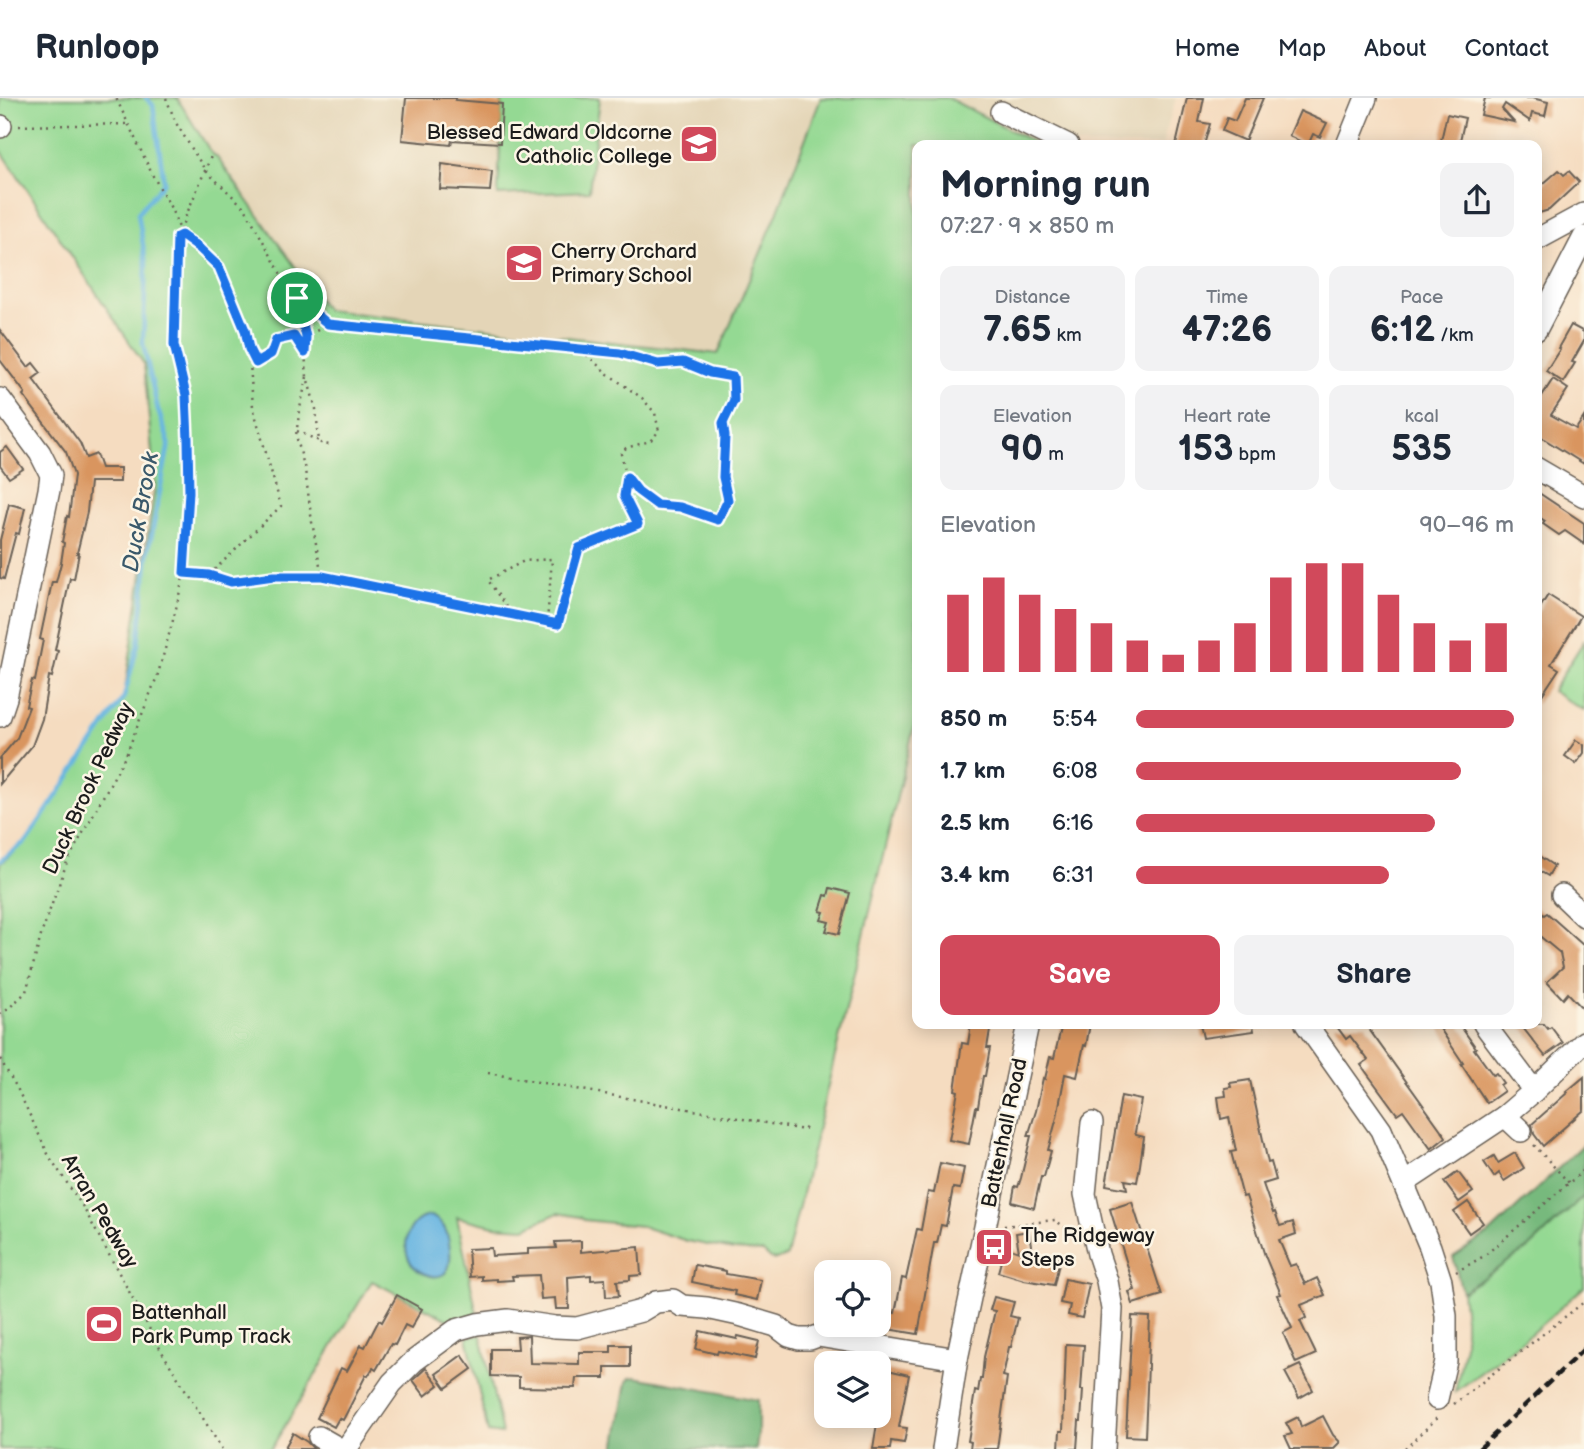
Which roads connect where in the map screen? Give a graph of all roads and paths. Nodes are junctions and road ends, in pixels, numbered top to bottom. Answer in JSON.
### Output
{"nodes":[{"id":1,"x":116,"y":98,"type":"edge"},
{"id":2,"x":166,"y":98,"type":"edge"},
{"id":3,"x":1366,"y":98,"type":"edge"},
{"id":4,"x":1001,"y":112,"type":"dead end"},
{"id":5,"x":128,"y":124,"type":"junction"},
{"id":6,"x":1,"y":127,"type":"edge"},
{"id":7,"x":1058,"y":140,"type":"edge"},
{"id":8,"x":1349,"y":140,"type":"edge"},
{"id":9,"x":212,"y":154,"type":"dead end"},
{"id":10,"x":205,"y":170,"type":"junction"},
{"id":11,"x":1584,"y":214,"type":"edge"},
{"id":12,"x":180,"y":230,"type":"junction"},
{"id":13,"x":177,"y":237,"type":"junction"},
{"id":14,"x":1542,"y":237,"type":"edge"},
{"id":15,"x":1584,"y":237,"type":"edge"},
{"id":16,"x":297,"y":298,"type":"junction"},
{"id":17,"x":1542,"y":318,"type":"edge"},
{"id":18,"x":328,"y":324,"type":"junction"},
{"id":19,"x":306,"y":337,"type":"junction"},
{"id":20,"x":249,"y":349,"type":"junction"},
{"id":21,"x":581,"y":349,"type":"junction"},
{"id":22,"x":305,"y":353,"type":"junction"},
{"id":23,"x":307,"y":377,"type":"junction"},
{"id":24,"x":0,"y":399,"type":"edge"},
{"id":25,"x":297,"y":431,"type":"junction"},
{"id":26,"x":319,"y":442,"type":"junction"},
{"id":27,"x":330,"y":445,"type":"dead end"},
{"id":28,"x":1542,"y":472,"type":"edge"},
{"id":29,"x":627,"y":477,"type":"junction"},
{"id":30,"x":1584,"y":496,"type":"edge"},
{"id":31,"x":184,"y":573,"type":"junction"},
{"id":32,"x":209,"y":575,"type":"junction"},
{"id":33,"x":322,"y":576,"type":"junction"},
{"id":34,"x":511,"y":615,"type":"junction"},
{"id":35,"x":547,"y":622,"type":"junction"},
{"id":36,"x":0,"y":716,"type":"edge"},
{"id":37,"x":1562,"y":895,"type":"dead end"},
{"id":38,"x":1584,"y":916,"type":"edge"},
{"id":39,"x":0,"y":1014,"type":"edge"},
{"id":40,"x":1027,"y":1029,"type":"edge"},
{"id":41,"x":1310,"y":1029,"type":"edge"},
{"id":42,"x":1488,"y":1029,"type":"edge"},
{"id":43,"x":1584,"y":1042,"type":"edge"},
{"id":44,"x":0,"y":1059,"type":"edge"},
{"id":45,"x":488,"y":1073,"type":"dead end"},
{"id":46,"x":1534,"y":1091,"type":"junction"},
{"id":47,"x":1505,"y":1116,"type":"junction"},
{"id":48,"x":1092,"y":1122,"type":"dead end"},
{"id":49,"x":807,"y":1126,"type":"dead end"},
{"id":50,"x":1521,"y":1130,"type":"joint"},
{"id":51,"x":1584,"y":1170,"type":"edge"},
{"id":52,"x":1404,"y":1183,"type":"junction"},
{"id":53,"x":1570,"y":1184,"type":"junction"},
{"id":54,"x":984,"y":1225,"type":"junction"},
{"id":55,"x":1098,"y":1254,"type":"junction"},
{"id":56,"x":1441,"y":1281,"type":"junction"},
{"id":57,"x":1584,"y":1302,"type":"edge"},
{"id":58,"x":957,"y":1359,"type":"junction"},
{"id":59,"x":1444,"y":1405,"type":"junction"},
{"id":60,"x":319,"y":1437,"type":"dead end"},
{"id":61,"x":222,"y":1449,"type":"edge"},
{"id":62,"x":340,"y":1449,"type":"edge"},
{"id":63,"x":346,"y":1449,"type":"edge"},
{"id":64,"x":943,"y":1449,"type":"edge"},
{"id":65,"x":1104,"y":1449,"type":"edge"},
{"id":66,"x":1405,"y":1449,"type":"edge"}],
"edges":[{"from":1,"to":5,"type":"path"},
{"from":2,"to":10,"type":"path"},
{"from":3,"to":8,"type":"street"},
{"from":4,"to":7,"type":"street"},
{"from":5,"to":6,"type":"path"},
{"from":5,"to":12,"type":"path"},
{"from":9,"to":10,"type":"path","name":"Duck Brook Pedway"},
{"from":10,"to":12,"type":"path","name":"Duck Brook Pedway"},
{"from":10,"to":16,"type":"path"},
{"from":11,"to":14,"type":"street"},
{"from":12,"to":13,"type":"path","name":"Duck Brook Pedway"},
{"from":13,"to":20,"type":"path"},
{"from":13,"to":31,"type":"path","name":"Duck Brook Pedway"},
{"from":15,"to":17,"type":"street"},
{"from":16,"to":18,"type":"path"},
{"from":16,"to":19,"type":"path"},
{"from":18,"to":19,"type":"path"},
{"from":18,"to":21,"type":"path"},
{"from":19,"to":22,"type":"path"},
{"from":20,"to":22,"type":"path"},
{"from":20,"to":32,"type":"path"},
{"from":21,"to":29,"type":"path"},
{"from":21,"to":29,"type":"path"},
{"from":22,"to":23,"type":"path"},
{"from":23,"to":25,"type":"path"},
{"from":23,"to":26,"type":"path"},
{"from":24,"to":36,"type":"street"},
{"from":25,"to":26,"type":"path"},
{"from":25,"to":33,"type":"path"},
{"from":26,"to":27,"type":"path"},
{"from":28,"to":30,"type":"street"},
{"from":29,"to":35,"type":"path"},
{"from":31,"to":32,"type":"path"},
{"from":31,"to":39,"type":"path","name":"Duck Brook Pedway"},
{"from":32,"to":33,"type":"path"},
{"from":33,"to":34,"type":"path"},
{"from":34,"to":35,"type":"path"},
{"from":34,"to":35,"type":"path"},
{"from":37,"to":38,"type":"street"},
{"from":40,"to":54,"type":"street","name":"Battenhall Road"},
{"from":41,"to":52,"type":"street"},
{"from":42,"to":46,"type":"street"},
{"from":43,"to":46,"type":"street"},
{"from":44,"to":61,"type":"path","name":"Arran Pedway"},
{"from":45,"to":49,"type":"path"},
{"from":46,"to":47,"type":"street"},
{"from":47,"to":50,"type":"street"},
{"from":47,"to":52,"type":"street"},
{"from":48,"to":55,"type":"street"},
{"from":50,"to":53,"type":"path"},
{"from":51,"to":53,"type":"path"},
{"from":52,"to":56,"type":"street"},
{"from":53,"to":56,"type":"path"},
{"from":54,"to":55,"type":"path"},
{"from":54,"to":58,"type":"street","name":"Battenhall Road"},
{"from":55,"to":65,"type":"street"},
{"from":56,"to":59,"type":"street"},
{"from":57,"to":59,"type":"path"},
{"from":58,"to":63,"type":"street"},
{"from":58,"to":64,"type":"street","name":"Battenhall Road"},
{"from":59,"to":66,"type":"path"},
{"from":60,"to":62,"type":"street"}]}
